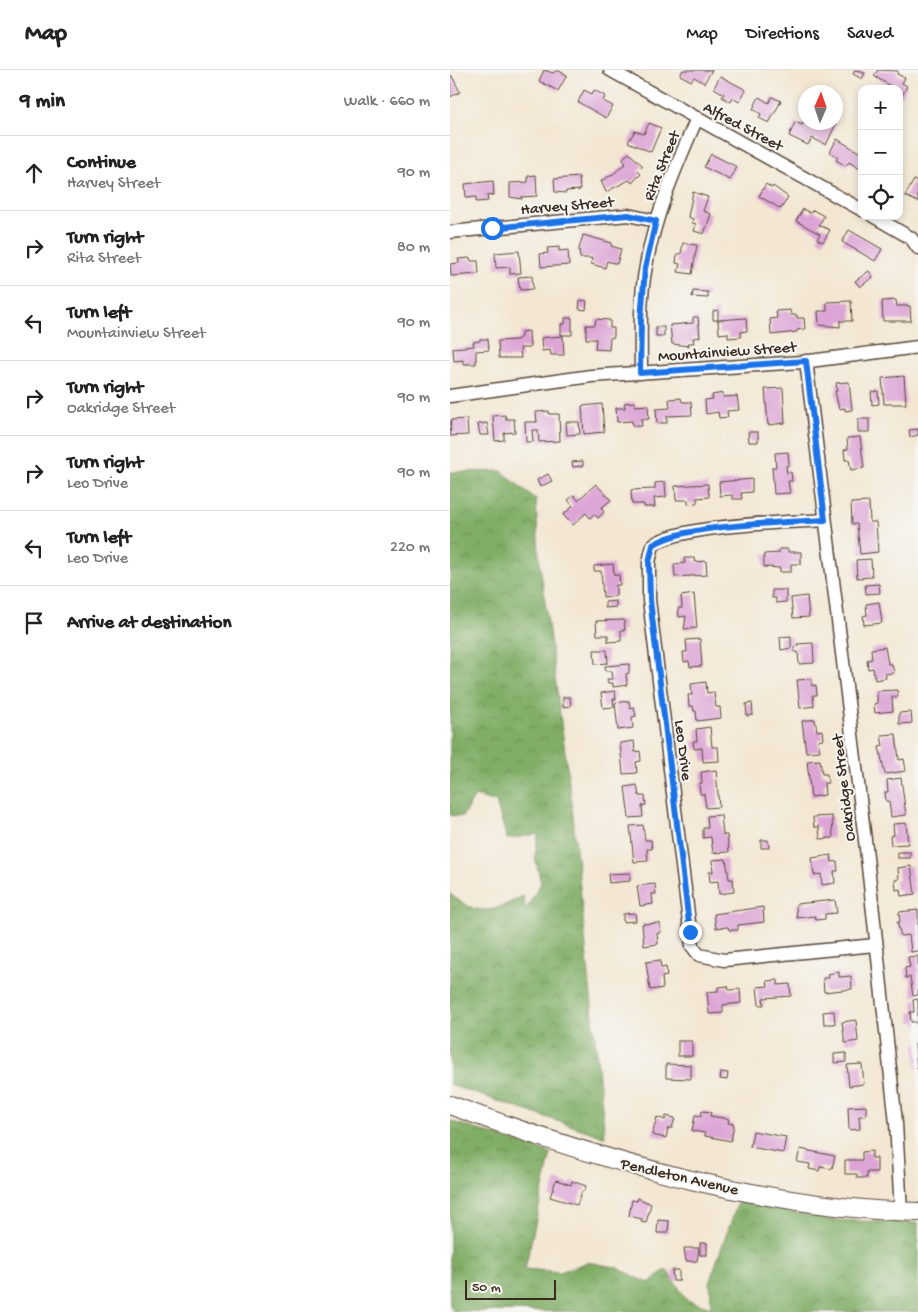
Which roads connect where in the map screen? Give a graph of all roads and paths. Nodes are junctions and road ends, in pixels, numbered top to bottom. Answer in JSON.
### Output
{"nodes":[{"id":1,"x":610,"y":70,"type":"edge"},
{"id":2,"x":697,"y":118,"type":"junction"},
{"id":3,"x":858,"y":208,"type":"edge"},
{"id":4,"x":880,"y":220,"type":"edge"},
{"id":5,"x":656,"y":221,"type":"junction"},
{"id":6,"x":450,"y":232,"type":"edge"},
{"id":7,"x":918,"y":248,"type":"edge"},
{"id":8,"x":918,"y":348,"type":"edge"},
{"id":9,"x":806,"y":361,"type":"junction"},
{"id":10,"x":640,"y":373,"type":"junction"},
{"id":11,"x":450,"y":396,"type":"edge"},
{"id":12,"x":825,"y":520,"type":"junction"},
{"id":13,"x":875,"y":945,"type":"junction"},
{"id":14,"x":450,"y":1105,"type":"edge"},
{"id":15,"x":910,"y":1212,"type":"edge"}],
"edges":[{"from":1,"to":2,"type":"street","name":"Alfred Street"},
{"from":2,"to":3,"type":"street","name":"Alfred Street"},
{"from":2,"to":5,"type":"street","name":"Rita Street"},
{"from":4,"to":7,"type":"street"},
{"from":5,"to":6,"type":"street","name":"Harvey Street"},
{"from":5,"to":10,"type":"street","name":"Rita Street"},
{"from":8,"to":9,"type":"street","name":"Mountainview Street"},
{"from":9,"to":10,"type":"street","name":"Mountainview Street"},
{"from":9,"to":12,"type":"street","name":"Oakridge Street"},
{"from":10,"to":11,"type":"street","name":"Mountainview Street"},
{"from":12,"to":13,"type":"street","name":"Oakridge Street"},
{"from":12,"to":13,"type":"street","name":"Leo Drive"},
{"from":13,"to":15,"type":"street","name":"Oakridge Street"},
{"from":14,"to":15,"type":"street","name":"Pendleton Avenue"}]}
